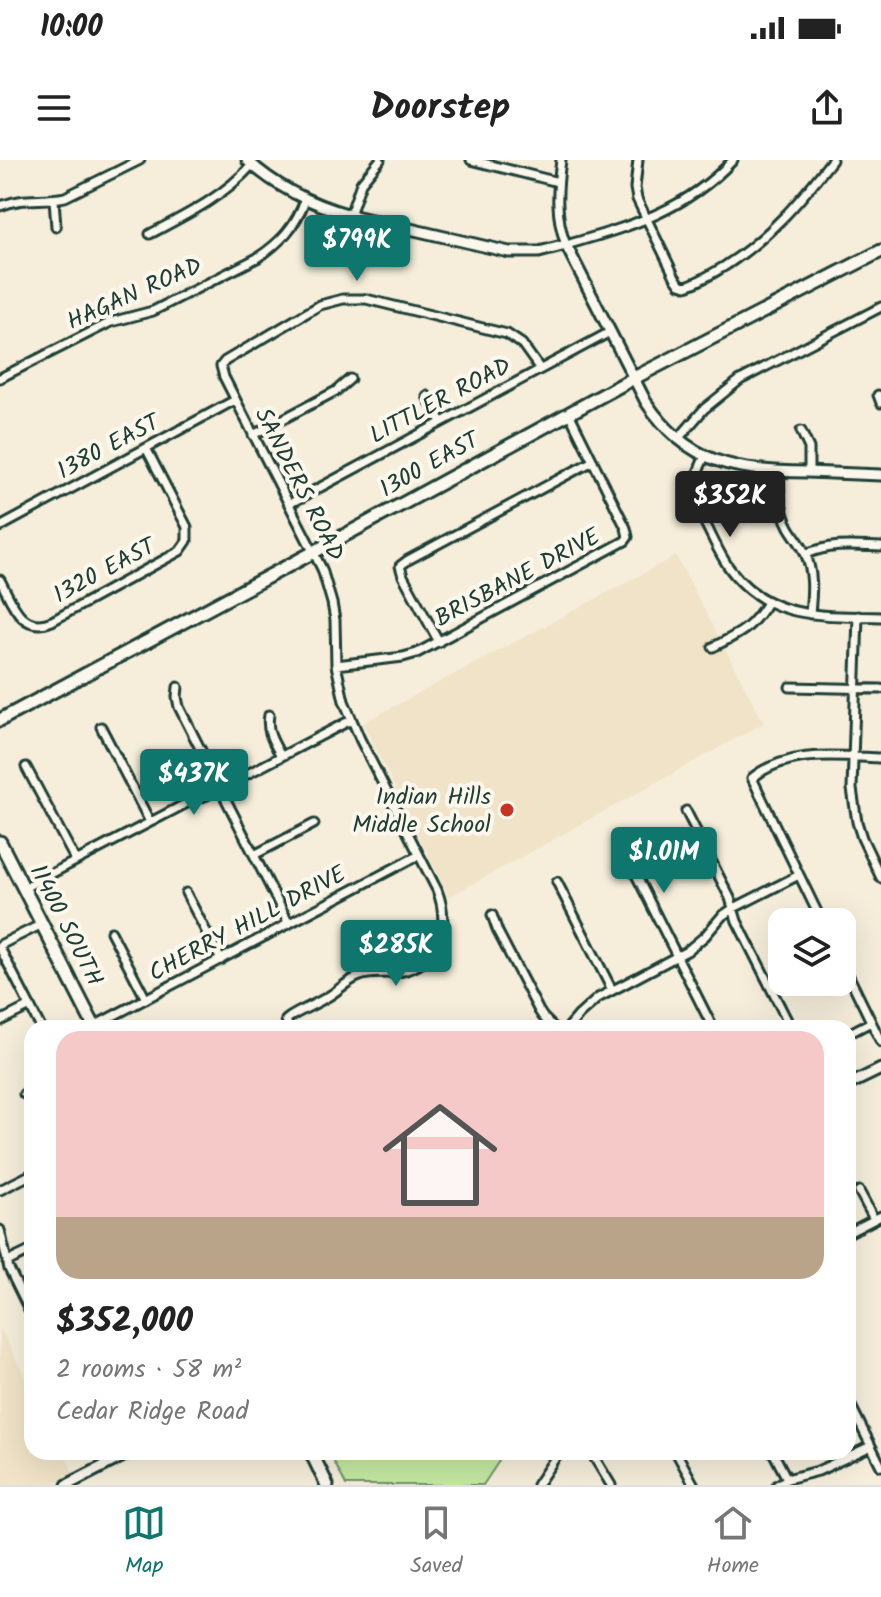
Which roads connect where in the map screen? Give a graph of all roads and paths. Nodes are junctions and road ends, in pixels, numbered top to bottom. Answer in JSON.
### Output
{"nodes":[{"id":1,"x":140,"y":160,"type":"edge"},
{"id":2,"x":380,"y":160,"type":"edge"},
{"id":3,"x":471,"y":160,"type":"edge"},
{"id":4,"x":561,"y":160,"type":"edge"},
{"id":5,"x":638,"y":160,"type":"edge"},
{"id":6,"x":733,"y":160,"type":"edge"},
{"id":7,"x":832,"y":160,"type":"edge"},
{"id":8,"x":250,"y":163,"type":"edge"},
{"id":9,"x":558,"y":182,"type":"junction"},
{"id":10,"x":54,"y":199,"type":"junction"},
{"id":11,"x":305,"y":200,"type":"junction"},
{"id":12,"x":0,"y":206,"type":"edge"},
{"id":13,"x":350,"y":215,"type":"junction"},
{"id":14,"x":646,"y":220,"type":"junction"},
{"id":15,"x":56,"y":227,"type":"dead end"},
{"id":16,"x":150,"y":234,"type":"dead end"},
{"id":17,"x":566,"y":245,"type":"junction"},
{"id":18,"x":881,"y":251,"type":"edge"},
{"id":19,"x":881,"y":307,"type":"edge"},
{"id":20,"x":610,"y":332,"type":"junction"},
{"id":21,"x":540,"y":369,"type":"junction"},
{"id":22,"x":0,"y":378,"type":"edge"},
{"id":23,"x":634,"y":378,"type":"junction"},
{"id":24,"x":350,"y":379,"type":"dead end"},
{"id":25,"x":427,"y":396,"type":"dead end"},
{"id":26,"x":235,"y":400,"type":"junction"},
{"id":27,"x":569,"y":413,"type":"junction"},
{"id":28,"x":441,"y":422,"type":"junction"},
{"id":29,"x":801,"y":431,"type":"dead end"},
{"id":30,"x":253,"y":435,"type":"junction"},
{"id":31,"x":678,"y":439,"type":"junction"},
{"id":32,"x":146,"y":448,"type":"junction"},
{"id":33,"x":705,"y":456,"type":"junction"},
{"id":34,"x":593,"y":461,"type":"junction"},
{"id":35,"x":779,"y":472,"type":"junction"},
{"id":36,"x":809,"y":472,"type":"junction"},
{"id":37,"x":881,"y":475,"type":"edge"},
{"id":38,"x":289,"y":504,"type":"junction"},
{"id":39,"x":0,"y":527,"type":"edge"},
{"id":40,"x":881,"y":547,"type":"edge"},
{"id":41,"x":314,"y":552,"type":"junction"},
{"id":42,"x":806,"y":554,"type":"junction"},
{"id":43,"x":0,"y":580,"type":"edge"},
{"id":44,"x":768,"y":601,"type":"junction"},
{"id":45,"x":810,"y":614,"type":"junction"},
{"id":46,"x":858,"y":616,"type":"junction"},
{"id":47,"x":881,"y":617,"type":"edge"},
{"id":48,"x":439,"y":642,"type":"junction"},
{"id":49,"x":713,"y":647,"type":"dead end"},
{"id":50,"x":336,"y":665,"type":"junction"},
{"id":51,"x":178,"y":687,"type":"dead end"},
{"id":52,"x":790,"y":687,"type":"dead end"},
{"id":53,"x":855,"y":688,"type":"junction"},
{"id":54,"x":881,"y":689,"type":"edge"},
{"id":55,"x":269,"y":715,"type":"dead end"},
{"id":56,"x":0,"y":720,"type":"edge"},
{"id":57,"x":351,"y":720,"type":"junction"},
{"id":58,"x":101,"y":727,"type":"dead end"},
{"id":59,"x":281,"y":756,"type":"junction"},
{"id":60,"x":853,"y":757,"type":"junction"},
{"id":61,"x":881,"y":758,"type":"edge"},
{"id":62,"x":26,"y":767,"type":"dead end"},
{"id":63,"x":220,"y":788,"type":"junction"},
{"id":64,"x":686,"y":811,"type":"dead end"},
{"id":65,"x":150,"y":822,"type":"junction"},
{"id":66,"x":314,"y":824,"type":"dead end"},
{"id":67,"x":0,"y":842,"type":"edge"},
{"id":68,"x":622,"y":847,"type":"dead end"},
{"id":69,"x":254,"y":855,"type":"junction"},
{"id":70,"x":419,"y":855,"type":"junction"},
{"id":71,"x":76,"y":861,"type":"junction"},
{"id":72,"x":799,"y":875,"type":"junction"},
{"id":73,"x":881,"y":878,"type":"edge"},
{"id":74,"x":557,"y":882,"type":"dead end"},
{"id":75,"x":24,"y":888,"type":"junction"},
{"id":76,"x":186,"y":893,"type":"dead end"},
{"id":77,"x":734,"y":908,"type":"junction"},
{"id":78,"x":815,"y":908,"type":"edge"},
{"id":79,"x":492,"y":915,"type":"dead end"},
{"id":80,"x":42,"y":924,"type":"junction"},
{"id":81,"x":289,"y":924,"type":"junction"},
{"id":82,"x":111,"y":932,"type":"dead end"},
{"id":83,"x":0,"y":947,"type":"edge"},
{"id":84,"x":677,"y":957,"type":"junction"},
{"id":85,"x":221,"y":960,"type":"junction"},
{"id":86,"x":612,"y":990,"type":"junction"},
{"id":87,"x":856,"y":991,"type":"edge"},
{"id":88,"x":146,"y":999,"type":"junction"},
{"id":89,"x":30,"y":1006,"type":"junction"},
{"id":90,"x":37,"y":1020,"type":"edge"},
{"id":91,"x":90,"y":1020,"type":"edge"},
{"id":92,"x":107,"y":1020,"type":"edge"},
{"id":93,"x":286,"y":1020,"type":"edge"},
{"id":94,"x":547,"y":1020,"type":"edge"},
{"id":95,"x":575,"y":1020,"type":"edge"},
{"id":96,"x":706,"y":1020,"type":"edge"},
{"id":97,"x":787,"y":1020,"type":"edge"},
{"id":98,"x":0,"y":1021,"type":"edge"},
{"id":99,"x":871,"y":1022,"type":"junction"},
{"id":100,"x":856,"y":1030,"type":"edge"},
{"id":101,"x":881,"y":1042,"type":"edge"},
{"id":102,"x":881,"y":1069,"type":"edge"},
{"id":103,"x":856,"y":1081,"type":"edge"},
{"id":104,"x":24,"y":1178,"type":"edge"},
{"id":105,"x":0,"y":1190,"type":"edge"},
{"id":106,"x":859,"y":1191,"type":"dead end"},
{"id":107,"x":877,"y":1218,"type":"edge"},
{"id":108,"x":856,"y":1229,"type":"edge"},
{"id":109,"x":0,"y":1230,"type":"edge"},
{"id":110,"x":24,"y":1254,"type":"edge"},
{"id":111,"x":7,"y":1262,"type":"junction"},
{"id":112,"x":24,"y":1300,"type":"edge"},
{"id":113,"x":856,"y":1416,"type":"edge"},
{"id":114,"x":871,"y":1446,"type":"junction"},
{"id":115,"x":856,"y":1453,"type":"edge"},
{"id":116,"x":118,"y":1460,"type":"edge"},
{"id":117,"x":315,"y":1460,"type":"edge"},
{"id":118,"x":554,"y":1460,"type":"edge"},
{"id":119,"x":596,"y":1460,"type":"edge"},
{"id":120,"x":680,"y":1460,"type":"edge"},
{"id":121,"x":777,"y":1460,"type":"edge"},
{"id":122,"x":841,"y":1460,"type":"edge"},
{"id":123,"x":881,"y":1466,"type":"edge"},
{"id":124,"x":787,"y":1479,"type":"junction"},
{"id":125,"x":83,"y":1481,"type":"edge"},
{"id":126,"x":67,"y":1485,"type":"edge"},
{"id":127,"x":327,"y":1485,"type":"edge"},
{"id":128,"x":537,"y":1485,"type":"edge"},
{"id":129,"x":611,"y":1485,"type":"edge"},
{"id":130,"x":694,"y":1485,"type":"edge"},
{"id":131,"x":777,"y":1485,"type":"edge"}],
"edges":[{"from":1,"to":10,"type":"street"},
{"from":2,"to":13,"type":"street"},
{"from":3,"to":9,"type":"street"},
{"from":4,"to":9,"type":"street"},
{"from":5,"to":14,"type":"street"},
{"from":6,"to":14,"type":"street"},
{"from":7,"to":14,"type":"street"},
{"from":8,"to":11,"type":"street"},
{"from":8,"to":16,"type":"street"},
{"from":9,"to":17,"type":"street"},
{"from":10,"to":12,"type":"street"},
{"from":10,"to":15,"type":"street"},
{"from":11,"to":13,"type":"street"},
{"from":11,"to":22,"type":"street","name":"HAGAN ROAD"},
{"from":13,"to":17,"type":"street"},
{"from":14,"to":17,"type":"street"},
{"from":17,"to":20,"type":"street"},
{"from":18,"to":23,"type":"main road","name":"1300 EAST"},
{"from":19,"to":31,"type":"street"},
{"from":20,"to":21,"type":"street","name":"LITTLER ROAD"},
{"from":20,"to":23,"type":"street"},
{"from":21,"to":26,"type":"street","name":"SANDERS ROAD"},
{"from":21,"to":28,"type":"street","name":"LITTLER ROAD"},
{"from":23,"to":27,"type":"main road","name":"1300 EAST"},
{"from":23,"to":31,"type":"street"},
{"from":24,"to":30,"type":"street"},
{"from":25,"to":28,"type":"street"},
{"from":26,"to":30,"type":"street","name":"SANDERS ROAD"},
{"from":26,"to":32,"type":"street","name":"1380 EAST"},
{"from":27,"to":34,"type":"street","name":"BRISBANE DRIVE"},
{"from":27,"to":41,"type":"main road","name":"1300 EAST"},
{"from":28,"to":38,"type":"street","name":"LITTLER ROAD"},
{"from":29,"to":36,"type":"street"},
{"from":30,"to":38,"type":"street","name":"SANDERS ROAD"},
{"from":31,"to":33,"type":"street"},
{"from":32,"to":39,"type":"street","name":"1380 EAST"},
{"from":32,"to":43,"type":"street","name":"1320 EAST"},
{"from":33,"to":35,"type":"street"},
{"from":33,"to":44,"type":"street"},
{"from":34,"to":48,"type":"street","name":"BRISBANE DRIVE"},
{"from":34,"to":48,"type":"street"},
{"from":35,"to":36,"type":"street"},
{"from":35,"to":42,"type":"street"},
{"from":36,"to":37,"type":"street"},
{"from":38,"to":41,"type":"street","name":"SANDERS ROAD"},
{"from":40,"to":42,"type":"street"},
{"from":41,"to":50,"type":"street","name":"SANDERS ROAD"},
{"from":41,"to":56,"type":"main road","name":"1300 EAST"},
{"from":42,"to":45,"type":"street"},
{"from":44,"to":45,"type":"street"},
{"from":44,"to":49,"type":"street"},
{"from":45,"to":46,"type":"street"},
{"from":46,"to":47,"type":"street"},
{"from":46,"to":53,"type":"street"},
{"from":48,"to":50,"type":"street","name":"BRISBANE DRIVE"},
{"from":50,"to":57,"type":"street","name":"SANDERS ROAD"},
{"from":51,"to":63,"type":"street"},
{"from":52,"to":53,"type":"street"},
{"from":53,"to":54,"type":"street"},
{"from":53,"to":60,"type":"street"},
{"from":55,"to":59,"type":"street"},
{"from":57,"to":59,"type":"street"},
{"from":57,"to":70,"type":"street","name":"SANDERS ROAD"},
{"from":58,"to":65,"type":"street"},
{"from":59,"to":63,"type":"street"},
{"from":60,"to":61,"type":"street"},
{"from":60,"to":72,"type":"street"},
{"from":60,"to":73,"type":"street"},
{"from":62,"to":71,"type":"street"},
{"from":63,"to":65,"type":"street"},
{"from":63,"to":69,"type":"street"},
{"from":64,"to":77,"type":"street"},
{"from":65,"to":71,"type":"street"},
{"from":66,"to":69,"type":"street"},
{"from":67,"to":75,"type":"main road","name":"11400 SOUTH"},
{"from":68,"to":84,"type":"street"},
{"from":69,"to":81,"type":"street"},
{"from":70,"to":81,"type":"street","name":"CHERRY HILL DRIVE"},
{"from":70,"to":93,"type":"street","name":"SANDERS ROAD"},
{"from":71,"to":75,"type":"street"},
{"from":72,"to":77,"type":"street"},
{"from":72,"to":78,"type":"street"},
{"from":74,"to":86,"type":"street"},
{"from":75,"to":80,"type":"main road","name":"11400 SOUTH"},
{"from":76,"to":85,"type":"street"},
{"from":77,"to":84,"type":"street"},
{"from":77,"to":97,"type":"street"},
{"from":79,"to":94,"type":"street"},
{"from":80,"to":83,"type":"street"},
{"from":80,"to":91,"type":"main road","name":"11400 SOUTH"},
{"from":81,"to":85,"type":"street","name":"CHERRY HILL DRIVE"},
{"from":82,"to":88,"type":"street"},
{"from":83,"to":89,"type":"street"},
{"from":84,"to":86,"type":"street"},
{"from":84,"to":96,"type":"street"},
{"from":85,"to":88,"type":"street","name":"CHERRY HILL DRIVE"},
{"from":86,"to":95,"type":"street"},
{"from":87,"to":99,"type":"street"},
{"from":88,"to":92,"type":"street","name":"CHERRY HILL DRIVE"},
{"from":89,"to":90,"type":"street"},
{"from":89,"to":98,"type":"street"},
{"from":99,"to":100,"type":"street"},
{"from":99,"to":101,"type":"street"},
{"from":102,"to":103,"type":"street"},
{"from":104,"to":105,"type":"street"},
{"from":106,"to":107,"type":"street"},
{"from":107,"to":108,"type":"street"},
{"from":109,"to":111,"type":"street"},
{"from":110,"to":111,"type":"street"},
{"from":111,"to":112,"type":"street"},
{"from":113,"to":114,"type":"street"},
{"from":114,"to":115,"type":"street"},
{"from":114,"to":123,"type":"street"},
{"from":116,"to":125,"type":"street"},
{"from":117,"to":127,"type":"main road"},
{"from":118,"to":128,"type":"street"},
{"from":119,"to":129,"type":"street"},
{"from":120,"to":130,"type":"street"},
{"from":121,"to":124,"type":"street"},
{"from":122,"to":124,"type":"street"},
{"from":124,"to":131,"type":"street"},
{"from":125,"to":126,"type":"street"}]}
